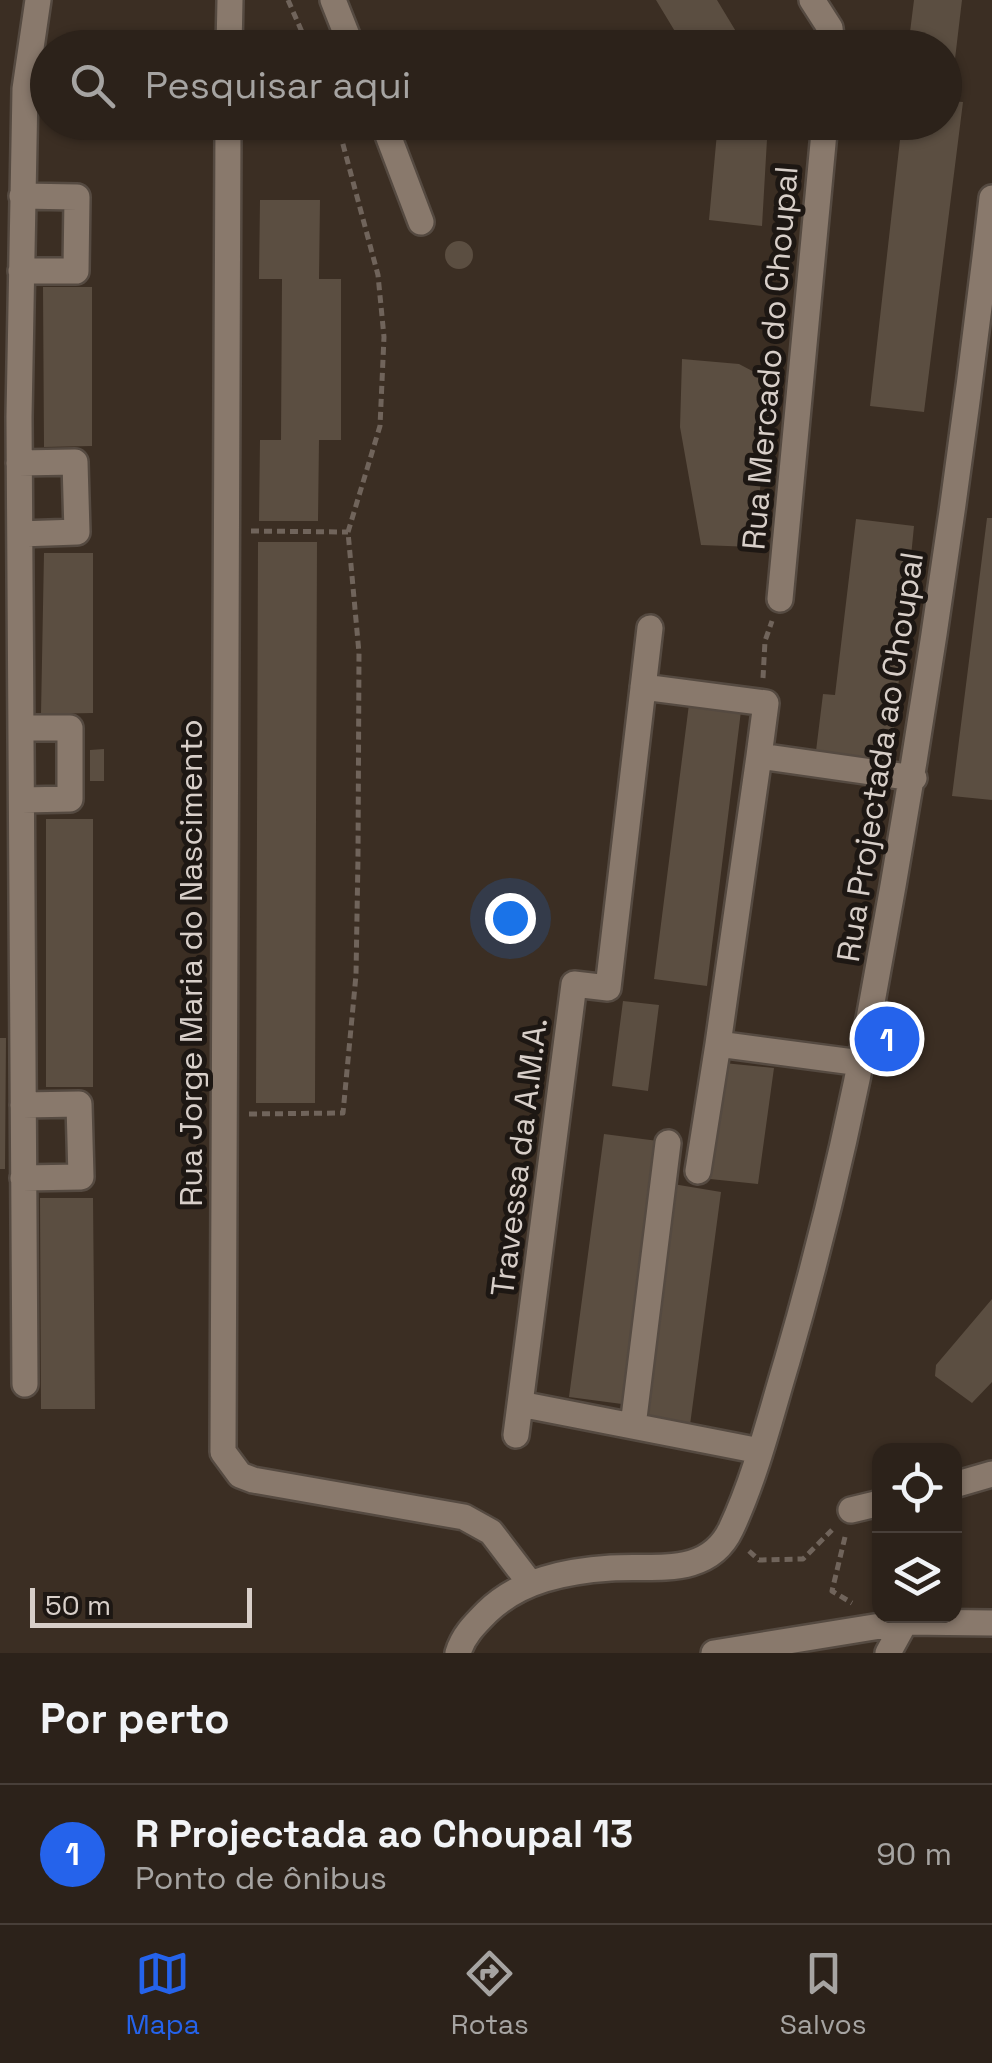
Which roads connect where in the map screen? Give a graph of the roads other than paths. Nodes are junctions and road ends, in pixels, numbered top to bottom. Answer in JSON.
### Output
{"nodes":[{"id":1,"x":38,"y":0,"type":"edge"},
{"id":2,"x":230,"y":0,"type":"edge"},
{"id":3,"x":333,"y":0,"type":"edge"},
{"id":4,"x":812,"y":0,"type":"edge"},
{"id":5,"x":34,"y":30,"type":"edge"},
{"id":6,"x":229,"y":30,"type":"edge"},
{"id":7,"x":345,"y":30,"type":"edge"},
{"id":8,"x":830,"y":30,"type":"edge"},
{"id":9,"x":30,"y":59,"type":"edge"},
{"id":10,"x":228,"y":140,"type":"edge"},
{"id":11,"x":390,"y":140,"type":"edge"},
{"id":12,"x":823,"y":140,"type":"edge"},
{"id":13,"x":22,"y":196,"type":"junction"},
{"id":14,"x":992,"y":198,"type":"edge"},
{"id":15,"x":421,"y":222,"type":"dead end"},
{"id":16,"x":21,"y":271,"type":"junction"},
{"id":17,"x":10,"y":416,"type":"edge"},
{"id":18,"x":19,"y":463,"type":"junction"},
{"id":19,"x":20,"y":534,"type":"junction"},
{"id":20,"x":780,"y":599,"type":"dead end"},
{"id":21,"x":10,"y":606,"type":"edge"},
{"id":22,"x":650,"y":628,"type":"dead end"},
{"id":23,"x":643,"y":686,"type":"junction"},
{"id":24,"x":23,"y":728,"type":"junction"},
{"id":25,"x":759,"y":756,"type":"junction"},
{"id":26,"x":914,"y":778,"type":"junction"},
{"id":27,"x":22,"y":800,"type":"junction"},
{"id":28,"x":10,"y":1008,"type":"edge"},
{"id":29,"x":718,"y":1044,"type":"junction"},
{"id":30,"x":860,"y":1063,"type":"junction"},
{"id":31,"x":23,"y":1106,"type":"junction"},
{"id":32,"x":668,"y":1142,"type":"dead end"},
{"id":33,"x":698,"y":1171,"type":"dead end"},
{"id":34,"x":16,"y":1194,"type":"edge"},
{"id":35,"x":25,"y":1384,"type":"dead end"},
{"id":36,"x":520,"y":1404,"type":"junction"},
{"id":37,"x":633,"y":1426,"type":"junction"},
{"id":38,"x":516,"y":1435,"type":"dead end"},
{"id":39,"x":760,"y":1452,"type":"junction"},
{"id":40,"x":992,"y":1474,"type":"edge"},
{"id":41,"x":962,"y":1482,"type":"edge"},
{"id":42,"x":872,"y":1505,"type":"edge"},
{"id":43,"x":851,"y":1510,"type":"road end"},
{"id":44,"x":530,"y":1583,"type":"junction"},
{"id":45,"x":992,"y":1623,"type":"edge"},
{"id":46,"x":897,"y":1624,"type":"junction"},
{"id":47,"x":458,"y":1653,"type":"edge"},
{"id":48,"x":714,"y":1653,"type":"edge"},
{"id":49,"x":888,"y":1653,"type":"edge"}],
"edges":[{"from":1,"to":5,"type":"street"},
{"from":2,"to":6,"type":"street"},
{"from":3,"to":7,"type":"street"},
{"from":4,"to":8,"type":"street"},
{"from":9,"to":13,"type":"street"},
{"from":10,"to":44,"type":"street","name":"Rua Jorge Maria do Nascimento"},
{"from":11,"to":15,"type":"street"},
{"from":12,"to":20,"type":"street","name":"Rua Mercado do Choupal"},
{"from":13,"to":16,"type":"street"},
{"from":13,"to":16,"type":"street"},
{"from":14,"to":26,"type":"street","name":"Rua Projectada ao Choupal"},
{"from":16,"to":17,"type":"street"},
{"from":17,"to":18,"type":"street"},
{"from":18,"to":19,"type":"street"},
{"from":18,"to":19,"type":"street"},
{"from":19,"to":21,"type":"street"},
{"from":21,"to":24,"type":"street"},
{"from":22,"to":23,"type":"street","name":"Travessa da A.M.A."},
{"from":23,"to":25,"type":"street"},
{"from":23,"to":36,"type":"street","name":"Travessa da A.M.A."},
{"from":24,"to":27,"type":"street"},
{"from":24,"to":27,"type":"street"},
{"from":25,"to":26,"type":"street"},
{"from":25,"to":29,"type":"street"},
{"from":26,"to":30,"type":"street","name":"Rua Projectada ao Choupal"},
{"from":27,"to":28,"type":"street"},
{"from":28,"to":31,"type":"street"},
{"from":29,"to":30,"type":"street"},
{"from":29,"to":33,"type":"street"},
{"from":30,"to":39,"type":"street","name":"Rua Projectada ao Choupal"},
{"from":31,"to":34,"type":"street"},
{"from":31,"to":34,"type":"street"},
{"from":32,"to":37,"type":"street"},
{"from":34,"to":35,"type":"street"},
{"from":36,"to":37,"type":"street"},
{"from":36,"to":38,"type":"street","name":"Travessa da A.M.A."},
{"from":37,"to":39,"type":"street"},
{"from":39,"to":44,"type":"street","name":"Rua Projectada ao Choupal"},
{"from":40,"to":41,"type":"street"},
{"from":42,"to":43,"type":"street"},
{"from":44,"to":47,"type":"street"},
{"from":45,"to":46,"type":"street"},
{"from":46,"to":48,"type":"street"},
{"from":46,"to":49,"type":"street"}]}
